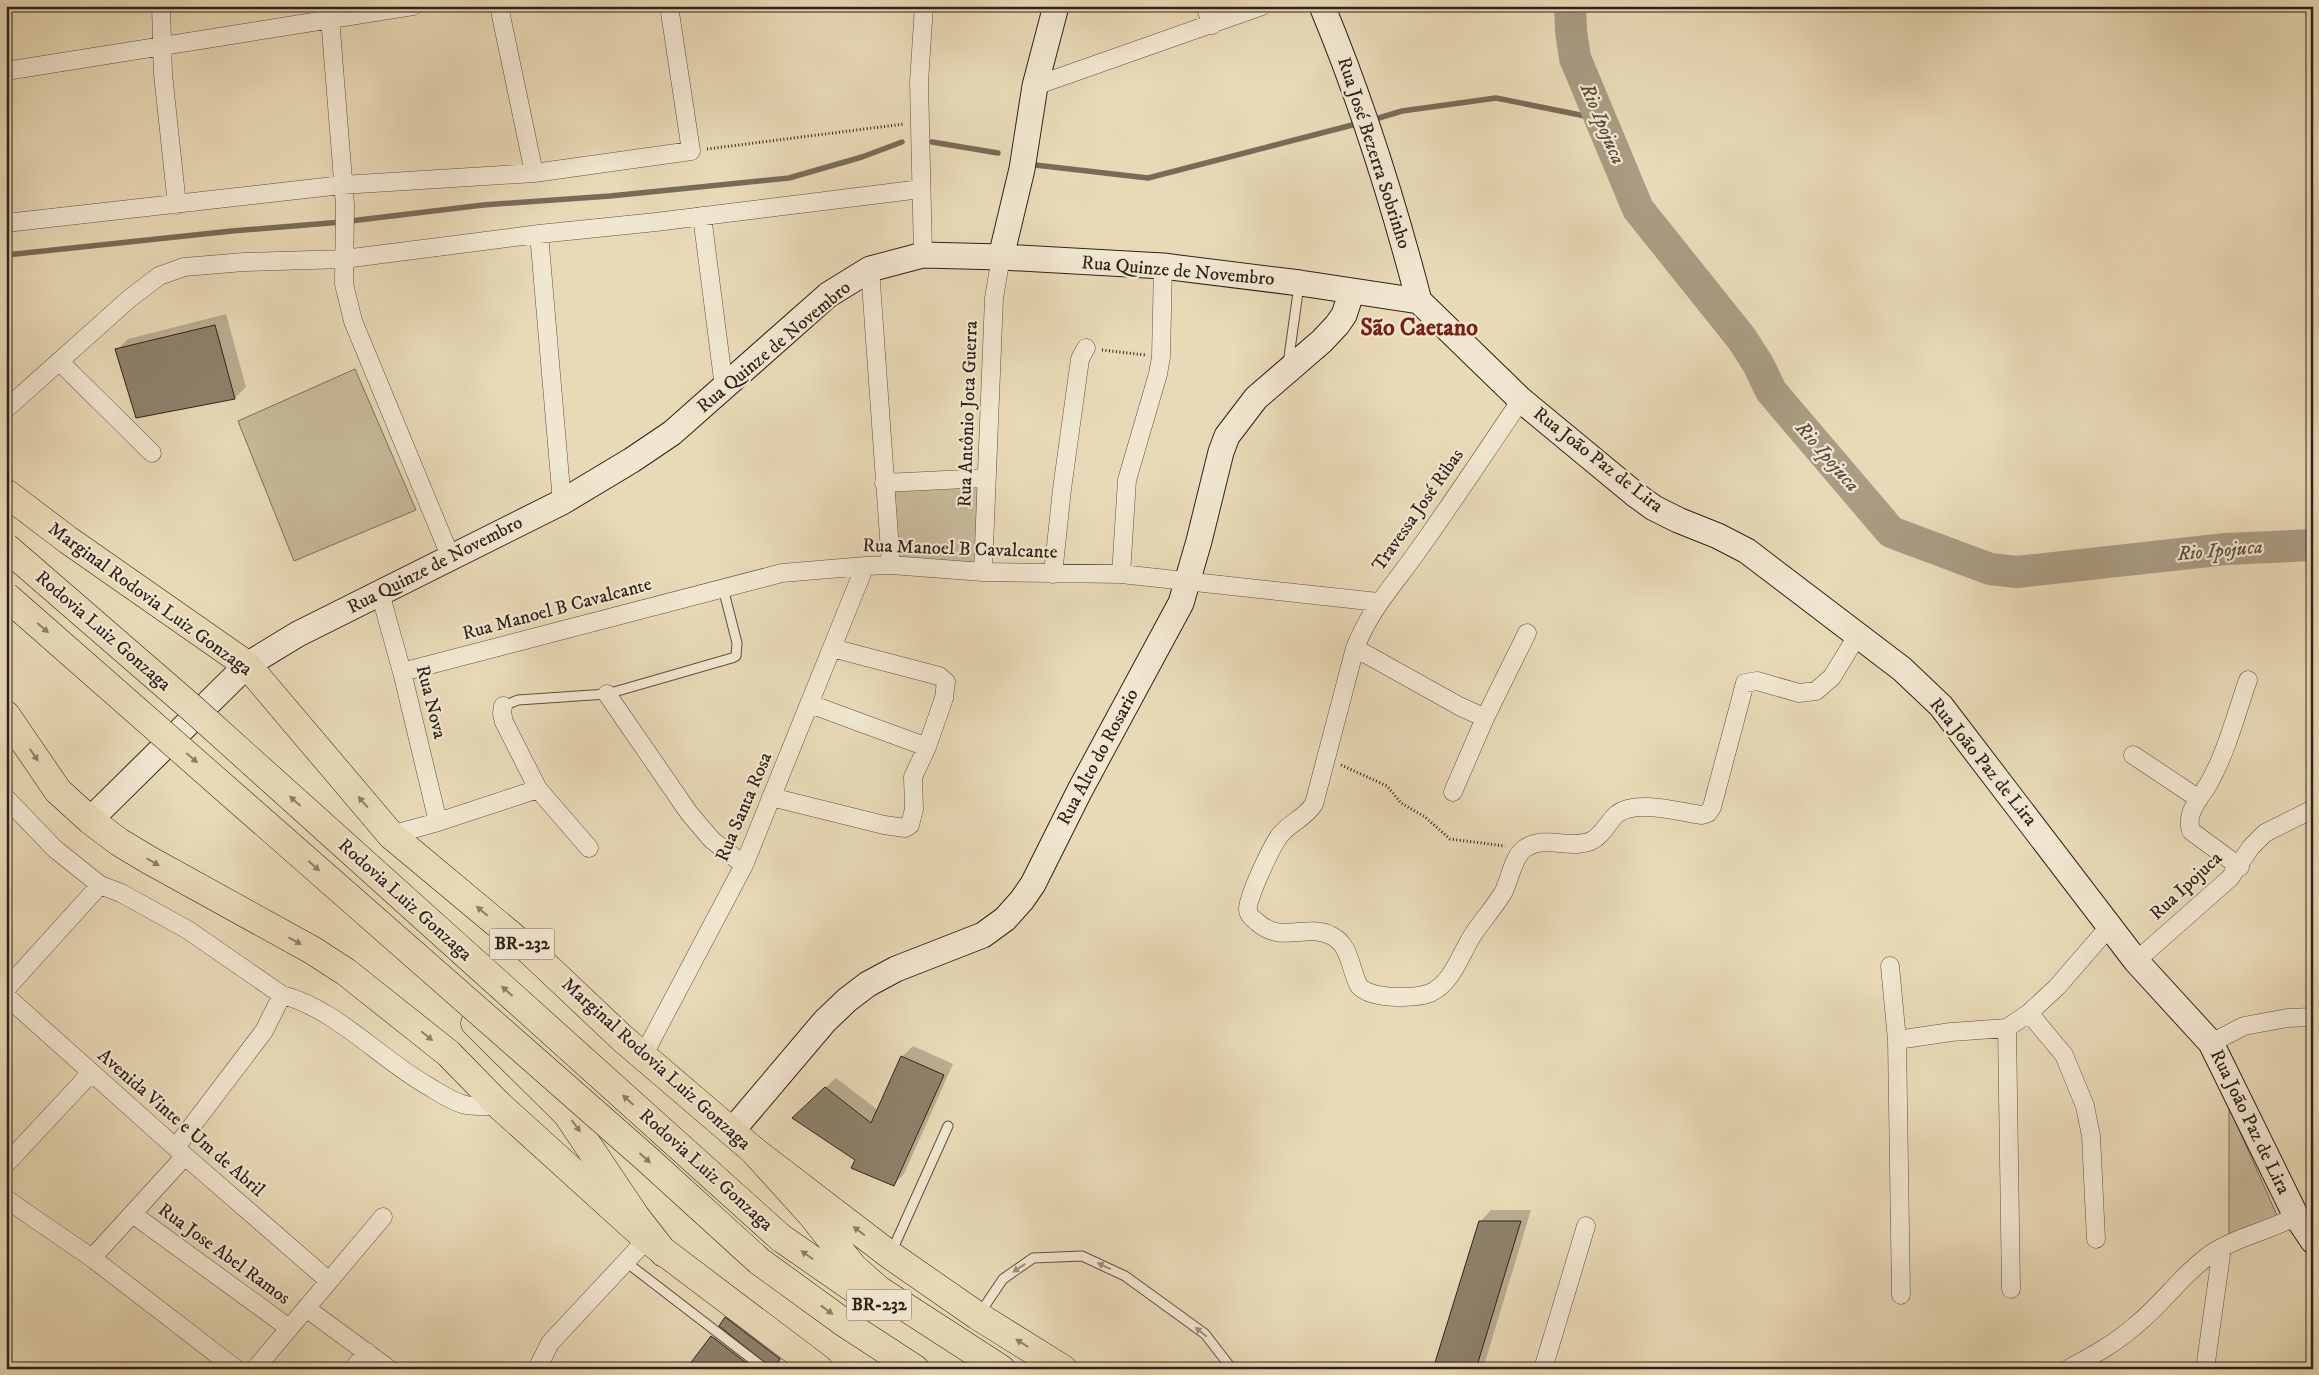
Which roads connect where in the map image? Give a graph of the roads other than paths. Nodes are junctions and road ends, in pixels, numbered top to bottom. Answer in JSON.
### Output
{"nodes":[{"id":1,"x":161,"y":6,"type":"edge"},
{"id":2,"x":413,"y":6,"type":"edge"},
{"id":3,"x":499,"y":6,"type":"edge"},
{"id":4,"x":669,"y":6,"type":"edge"},
{"id":5,"x":924,"y":6,"type":"edge"},
{"id":6,"x":1056,"y":6,"type":"edge"},
{"id":7,"x":1205,"y":6,"type":"edge"},
{"id":8,"x":1262,"y":6,"type":"edge"},
{"id":9,"x":1322,"y":6,"type":"edge"},
{"id":10,"x":330,"y":18,"type":"junction"},
{"id":11,"x":1212,"y":25,"type":"junction"},
{"id":12,"x":161,"y":46,"type":"junction"},
{"id":13,"x":6,"y":71,"type":"edge"},
{"id":14,"x":1035,"y":86,"type":"junction"},
{"id":15,"x":534,"y":173,"type":"junction"},
{"id":16,"x":342,"y":185,"type":"junction"},
{"id":17,"x":921,"y":189,"type":"junction"},
{"id":18,"x":177,"y":205,"type":"junction"},
{"id":19,"x":702,"y":216,"type":"junction"},
{"id":20,"x":6,"y":223,"type":"edge"},
{"id":21,"x":539,"y":234,"type":"junction"},
{"id":22,"x":345,"y":251,"type":"junction"},
{"id":23,"x":923,"y":255,"type":"junction"},
{"id":24,"x":1001,"y":257,"type":"junction"},
{"id":25,"x":1163,"y":266,"type":"junction"},
{"id":26,"x":870,"y":269,"type":"junction"},
{"id":27,"x":1300,"y":283,"type":"junction"},
{"id":28,"x":1352,"y":291,"type":"junction"},
{"id":29,"x":1419,"y":302,"type":"junction"},
{"id":30,"x":1086,"y":348,"type":"road end"},
{"id":31,"x":59,"y":361,"type":"junction"},
{"id":32,"x":1287,"y":370,"type":"junction"},
{"id":33,"x":724,"y":387,"type":"junction"},
{"id":34,"x":1521,"y":400,"type":"junction"},
{"id":35,"x":6,"y":409,"type":"edge"},
{"id":36,"x":152,"y":453,"type":"dead end"},
{"id":37,"x":986,"y":478,"type":"junction"},
{"id":38,"x":884,"y":483,"type":"junction"},
{"id":39,"x":6,"y":493,"type":"edge"},
{"id":40,"x":562,"y":502,"type":"junction"},
{"id":41,"x":6,"y":547,"type":"edge"},
{"id":42,"x":451,"y":558,"type":"junction"},
{"id":43,"x":891,"y":565,"type":"junction"},
{"id":44,"x":865,"y":566,"type":"junction"},
{"id":45,"x":983,"y":572,"type":"junction"},
{"id":46,"x":1053,"y":574,"type":"junction"},
{"id":47,"x":1120,"y":574,"type":"junction"},
{"id":48,"x":1188,"y":581,"type":"junction"},
{"id":49,"x":723,"y":588,"type":"junction"},
{"id":50,"x":380,"y":593,"type":"junction"},
{"id":51,"x":6,"y":596,"type":"edge"},
{"id":52,"x":1378,"y":602,"type":"junction"},
{"id":53,"x":1527,"y":633,"type":"dead end"},
{"id":54,"x":1857,"y":636,"type":"junction"},
{"id":55,"x":832,"y":648,"type":"junction"},
{"id":56,"x":1355,"y":648,"type":"junction"},
{"id":57,"x":247,"y":665,"type":"junction"},
{"id":58,"x":402,"y":672,"type":"junction"},
{"id":59,"x":2248,"y":680,"type":"dead end"},
{"id":60,"x":607,"y":694,"type":"junction"},
{"id":61,"x":810,"y":704,"type":"junction"},
{"id":62,"x":503,"y":706,"type":"joint"},
{"id":63,"x":6,"y":715,"type":"edge"},
{"id":64,"x":1485,"y":718,"type":"junction"},
{"id":65,"x":927,"y":747,"type":"junction"},
{"id":66,"x":2133,"y":755,"type":"dead end"},
{"id":67,"x":538,"y":789,"type":"junction"},
{"id":68,"x":1453,"y":792,"type":"dead end"},
{"id":69,"x":771,"y":797,"type":"junction"},
{"id":70,"x":6,"y":798,"type":"edge"},
{"id":71,"x":2199,"y":799,"type":"junction"},
{"id":72,"x":2313,"y":809,"type":"edge"},
{"id":73,"x":90,"y":820,"type":"junction"},
{"id":74,"x":438,"y":822,"type":"junction"},
{"id":75,"x":391,"y":835,"type":"junction"},
{"id":76,"x":589,"y":848,"type":"dead end"},
{"id":77,"x":744,"y":865,"type":"junction"},
{"id":78,"x":2240,"y":867,"type":"junction"},
{"id":79,"x":100,"y":885,"type":"junction"},
{"id":80,"x":2109,"y":927,"type":"junction"},
{"id":81,"x":410,"y":951,"type":"junction"},
{"id":82,"x":2136,"y":961,"type":"junction"},
{"id":83,"x":1890,"y":966,"type":"dead end"},
{"id":84,"x":6,"y":989,"type":"edge"},
{"id":85,"x":282,"y":995,"type":"junction"},
{"id":86,"x":6,"y":996,"type":"edge"},
{"id":87,"x":2029,"y":1013,"type":"junction"},
{"id":88,"x":2313,"y":1017,"type":"edge"},
{"id":89,"x":2007,"y":1028,"type":"junction"},
{"id":90,"x":1897,"y":1040,"type":"junction"},
{"id":91,"x":2211,"y":1043,"type":"junction"},
{"id":92,"x":643,"y":1056,"type":"junction"},
{"id":93,"x":91,"y":1073,"type":"junction"},
{"id":94,"x":500,"y":1106,"type":"junction"},
{"id":95,"x":948,"y":1126,"type":"dead end"},
{"id":96,"x":731,"y":1132,"type":"junction"},
{"id":97,"x":752,"y":1150,"type":"junction"},
{"id":98,"x":181,"y":1152,"type":"junction"},
{"id":99,"x":6,"y":1164,"type":"edge"},
{"id":100,"x":6,"y":1199,"type":"edge"},
{"id":101,"x":134,"y":1215,"type":"junction"},
{"id":102,"x":2296,"y":1216,"type":"junction"},
{"id":103,"x":383,"y":1217,"type":"dead end"},
{"id":104,"x":1586,"y":1226,"type":"dead end"},
{"id":105,"x":2096,"y":1239,"type":"dead end"},
{"id":106,"x":2313,"y":1241,"type":"edge"},
{"id":107,"x":656,"y":1246,"type":"junction"},
{"id":108,"x":2222,"y":1248,"type":"junction"},
{"id":109,"x":890,"y":1255,"type":"junction"},
{"id":110,"x":92,"y":1258,"type":"junction"},
{"id":111,"x":626,"y":1262,"type":"junction"},
{"id":112,"x":329,"y":1280,"type":"junction"},
{"id":113,"x":2011,"y":1288,"type":"dead end"},
{"id":114,"x":1901,"y":1296,"type":"dead end"},
{"id":115,"x":306,"y":1308,"type":"junction"},
{"id":116,"x":978,"y":1316,"type":"junction"},
{"id":117,"x":289,"y":1328,"type":"junction"},
{"id":118,"x":367,"y":1352,"type":"junction"},
{"id":119,"x":236,"y":1369,"type":"edge"},
{"id":120,"x":255,"y":1369,"type":"edge"},
{"id":121,"x":353,"y":1369,"type":"edge"},
{"id":122,"x":389,"y":1369,"type":"edge"},
{"id":123,"x":537,"y":1369,"type":"edge"},
{"id":124,"x":765,"y":1369,"type":"edge"},
{"id":125,"x":819,"y":1369,"type":"edge"},
{"id":126,"x":914,"y":1369,"type":"edge"},
{"id":127,"x":979,"y":1369,"type":"edge"},
{"id":128,"x":1001,"y":1369,"type":"edge"},
{"id":129,"x":1063,"y":1369,"type":"edge"},
{"id":130,"x":1232,"y":1369,"type":"edge"},
{"id":131,"x":1543,"y":1369,"type":"edge"},
{"id":132,"x":2068,"y":1369,"type":"edge"},
{"id":133,"x":2205,"y":1369,"type":"edge"}],
"edges":[{"from":1,"to":12,"type":"street"},
{"from":2,"to":10,"type":"street"},
{"from":3,"to":15,"type":"street"},
{"from":4,"to":15,"type":"street"},
{"from":5,"to":17,"type":"street"},
{"from":6,"to":14,"type":"street"},
{"from":7,"to":11,"type":"street"},
{"from":8,"to":11,"type":"street"},
{"from":9,"to":29,"type":"street","name":"Rua José Bezerra Sobrinho"},
{"from":10,"to":12,"type":"street"},
{"from":10,"to":16,"type":"street"},
{"from":11,"to":14,"type":"street"},
{"from":12,"to":13,"type":"street"},
{"from":12,"to":18,"type":"street"},
{"from":14,"to":24,"type":"street"},
{"from":15,"to":16,"type":"street"},
{"from":16,"to":18,"type":"street"},
{"from":16,"to":22,"type":"street"},
{"from":17,"to":19,"type":"street"},
{"from":17,"to":23,"type":"street"},
{"from":18,"to":20,"type":"street"},
{"from":19,"to":21,"type":"street"},
{"from":19,"to":33,"type":"street"},
{"from":21,"to":22,"type":"street"},
{"from":21,"to":40,"type":"street"},
{"from":22,"to":31,"type":"street"},
{"from":22,"to":42,"type":"street"},
{"from":23,"to":24,"type":"street","name":"Rua Quinze de Novembro"},
{"from":23,"to":26,"type":"street","name":"Rua Quinze de Novembro"},
{"from":24,"to":25,"type":"street","name":"Rua Quinze de Novembro"},
{"from":24,"to":37,"type":"street","name":"Rua Antônio Jota Guerra"},
{"from":25,"to":27,"type":"street","name":"Rua Quinze de Novembro"},
{"from":25,"to":47,"type":"street"},
{"from":26,"to":33,"type":"street","name":"Rua Quinze de Novembro"},
{"from":26,"to":38,"type":"street"},
{"from":27,"to":28,"type":"street","name":"Rua Quinze de Novembro"},
{"from":27,"to":32,"type":"lane"},
{"from":28,"to":29,"type":"street","name":"Rua Quinze de Novembro"},
{"from":28,"to":32,"type":"street","name":"Rua Alto do Rosario"},
{"from":29,"to":34,"type":"street","name":"Rua João Paz de Lira"},
{"from":30,"to":46,"type":"street"},
{"from":31,"to":35,"type":"street"},
{"from":31,"to":36,"type":"street"},
{"from":32,"to":48,"type":"street","name":"Rua Alto do Rosario"},
{"from":33,"to":40,"type":"street","name":"Rua Quinze de Novembro"},
{"from":34,"to":52,"type":"street","name":"Travessa José Ribas"},
{"from":34,"to":54,"type":"street","name":"Rua João Paz de Lira"},
{"from":37,"to":38,"type":"street"},
{"from":37,"to":45,"type":"street","name":"Rua Antônio Jota Guerra"},
{"from":38,"to":43,"type":"street"},
{"from":39,"to":57,"type":"main road","name":"Marginal Rodovia Luiz Gonzaga","number":"BR-232"},
{"from":40,"to":42,"type":"street","name":"Rua Quinze de Novembro"},
{"from":127,"to":41,"type":"main road","name":"Rodovia Luiz Gonzaga","number":"BR-232","one_way":true,"bridge":true},
{"from":42,"to":50,"type":"street","name":"Rua Quinze de Novembro"},
{"from":43,"to":44,"type":"street","name":"Rua Manoel B Cavalcante"},
{"from":43,"to":45,"type":"street","name":"Rua Manoel B Cavalcante"},
{"from":44,"to":49,"type":"street","name":"Rua Manoel B Cavalcante"},
{"from":44,"to":55,"type":"street","name":"Rua Santa Rosa"},
{"from":45,"to":46,"type":"street","name":"Rua Manoel B Cavalcante"},
{"from":46,"to":47,"type":"street","name":"Rua Manoel B Cavalcante"},
{"from":47,"to":48,"type":"street","name":"Rua Manoel B Cavalcante"},
{"from":48,"to":52,"type":"street","name":"Rua Manoel B Cavalcante"},
{"from":48,"to":96,"type":"street","name":"Rua Alto do Rosario"},
{"from":49,"to":58,"type":"street","name":"Rua Manoel B Cavalcante"},
{"from":49,"to":60,"type":"lane"},
{"from":50,"to":57,"type":"street","name":"Rua Quinze de Novembro"},
{"from":50,"to":58,"type":"street","name":"Rua Nova"},
{"from":51,"to":81,"type":"main road","name":"Rodovia Luiz Gonzaga","number":"BR-232","one_way":true,"bridge":true},
{"from":52,"to":56,"type":"street","name":"Travessa José Ribas"},
{"from":53,"to":64,"type":"street"},
{"from":54,"to":56,"type":"street","name":"Travessa José Ribas"},
{"from":54,"to":80,"type":"street","name":"Rua João Paz de Lira"},
{"from":55,"to":61,"type":"street","name":"Rua Santa Rosa"},
{"from":55,"to":65,"type":"street"},
{"from":56,"to":64,"type":"street"},
{"from":57,"to":73,"type":"street","name":"Rua Quinze de Novembro"},
{"from":75,"to":57,"type":"main road","name":"Marginal Rodovia Luiz Gonzaga","number":"BR-232","one_way":true},
{"from":58,"to":74,"type":"street","name":"Rua Nova"},
{"from":59,"to":71,"type":"street"},
{"from":60,"to":62,"type":"lane"},
{"from":60,"to":77,"type":"street"},
{"from":61,"to":65,"type":"street"},
{"from":61,"to":69,"type":"street","name":"Rua Santa Rosa"},
{"from":62,"to":67,"type":"street"},
{"from":63,"to":73,"type":"main road","one_way":true},
{"from":64,"to":68,"type":"street"},
{"from":65,"to":69,"type":"street"},
{"from":66,"to":71,"type":"street"},
{"from":67,"to":74,"type":"street"},
{"from":67,"to":76,"type":"street"},
{"from":69,"to":77,"type":"street","name":"Rua Santa Rosa"},
{"from":70,"to":79,"type":"street"},
{"from":71,"to":78,"type":"street"},
{"from":72,"to":78,"type":"street","name":"Rua Ipojuca"},
{"from":73,"to":94,"type":"main road","one_way":true},
{"from":74,"to":75,"type":"street"},
{"from":92,"to":75,"type":"main road","name":"Marginal Rodovia Luiz Gonzaga","number":"BR-232","one_way":true},
{"from":77,"to":92,"type":"street","name":"Rua Santa Rosa"},
{"from":78,"to":82,"type":"street","name":"Rua Ipojuca"},
{"from":79,"to":84,"type":"street"},
{"from":79,"to":85,"type":"street"},
{"from":80,"to":82,"type":"street","name":"Rua João Paz de Lira"},
{"from":80,"to":87,"type":"street"},
{"from":81,"to":107,"type":"main road","one_way":true},
{"from":81,"to":126,"type":"main road","name":"Rodovia Luiz Gonzaga","number":"BR-232","one_way":true,"bridge":true},
{"from":82,"to":91,"type":"street","name":"Rua João Paz de Lira"},
{"from":83,"to":90,"type":"street"},
{"from":85,"to":94,"type":"street"},
{"from":85,"to":98,"type":"street"},
{"from":86,"to":93,"type":"street","name":"Avenida Vinte e Um de Abril"},
{"from":87,"to":89,"type":"street"},
{"from":87,"to":105,"type":"street"},
{"from":88,"to":91,"type":"street"},
{"from":89,"to":90,"type":"street"},
{"from":89,"to":113,"type":"street"},
{"from":90,"to":114,"type":"street"},
{"from":91,"to":102,"type":"street","name":"Rua João Paz de Lira"},
{"from":92,"to":96,"type":"main road","name":"Marginal Rodovia Luiz Gonzaga","number":"BR-232"},
{"from":93,"to":98,"type":"street","name":"Avenida Vinte e Um de Abril"},
{"from":93,"to":99,"type":"street"},
{"from":94,"to":107,"type":"main road"},
{"from":95,"to":109,"type":"lane"},
{"from":96,"to":97,"type":"main road","name":"Marginal Rodovia Luiz Gonzaga","number":"BR-232"},
{"from":109,"to":97,"type":"main road","name":"Marginal Rodovia Luiz Gonzaga","number":"BR-232","one_way":true},
{"from":97,"to":128,"type":"main road"},
{"from":98,"to":101,"type":"street"},
{"from":98,"to":112,"type":"street","name":"Avenida Vinte e Um de Abril"},
{"from":100,"to":110,"type":"street"},
{"from":101,"to":110,"type":"street"},
{"from":101,"to":117,"type":"street","name":"Rua Jose Abel Ramos"},
{"from":102,"to":106,"type":"street","name":"Rua João Paz de Lira"},
{"from":102,"to":108,"type":"street"},
{"from":103,"to":112,"type":"street"},
{"from":104,"to":131,"type":"street"},
{"from":107,"to":111,"type":"street"},
{"from":107,"to":125,"type":"main road"},
{"from":108,"to":132,"type":"street"},
{"from":108,"to":133,"type":"street"},
{"from":109,"to":116,"type":"main road","name":"Marginal Rodovia Luiz Gonzaga","number":"BR-232"},
{"from":110,"to":119,"type":"street"},
{"from":111,"to":123,"type":"street"},
{"from":111,"to":124,"type":"lane"},
{"from":112,"to":115,"type":"street"},
{"from":115,"to":117,"type":"street"},
{"from":115,"to":118,"type":"street"},
{"from":129,"to":116,"type":"main road","name":"Marginal Rodovia Luiz Gonzaga","number":"BR-232","one_way":true},
{"from":130,"to":116,"type":"lane","one_way":true},
{"from":117,"to":120,"type":"street"},
{"from":118,"to":121,"type":"street"},
{"from":118,"to":122,"type":"street"}]}
